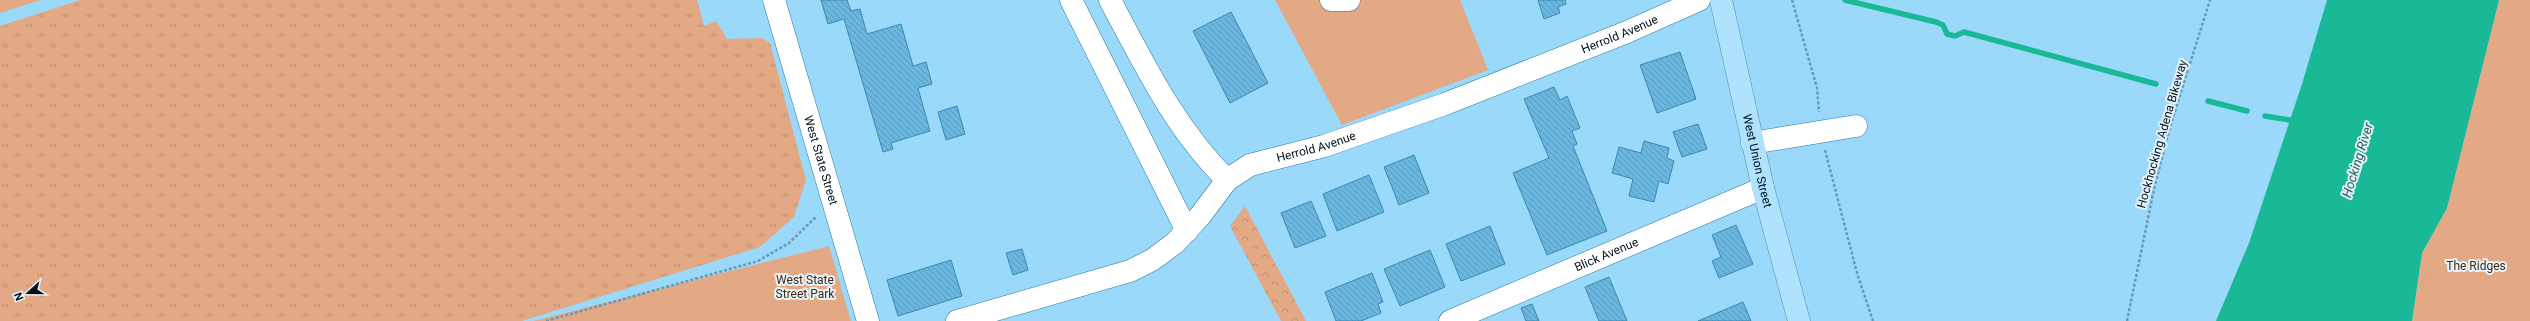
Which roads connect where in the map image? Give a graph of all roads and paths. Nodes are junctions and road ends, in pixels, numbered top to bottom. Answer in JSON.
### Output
{"nodes":[{"id":1,"x":774,"y":0,"type":"edge"},
{"id":2,"x":1071,"y":0,"type":"edge"},
{"id":3,"x":1110,"y":0,"type":"edge"},
{"id":4,"x":1331,"y":0,"type":"edge"},
{"id":5,"x":1349,"y":0,"type":"edge"},
{"id":6,"x":1699,"y":0,"type":"edge"},
{"id":7,"x":1721,"y":0,"type":"edge"},
{"id":8,"x":1792,"y":0,"type":"edge"},
{"id":9,"x":2210,"y":0,"type":"edge"},
{"id":10,"x":1856,"y":126,"type":"dead end"},
{"id":11,"x":1821,"y":133,"type":"junction"},
{"id":12,"x":1752,"y":143,"type":"junction"},
{"id":13,"x":1227,"y":180,"type":"junction"},
{"id":14,"x":1763,"y":188,"type":"junction"},
{"id":15,"x":835,"y":204,"type":"junction"},
{"id":16,"x":1187,"y":231,"type":"junction"},
{"id":17,"x":546,"y":321,"type":"edge"},
{"id":18,"x":868,"y":321,"type":"edge"},
{"id":19,"x":957,"y":321,"type":"edge"},
{"id":20,"x":1450,"y":321,"type":"edge"},
{"id":21,"x":1799,"y":321,"type":"edge"},
{"id":22,"x":1873,"y":321,"type":"edge"},
{"id":23,"x":2127,"y":321,"type":"edge"}],
"edges":[{"from":1,"to":15,"type":"street","name":"West State Street"},
{"from":2,"to":16,"type":"street"},
{"from":3,"to":13,"type":"street"},
{"from":4,"to":5,"type":"street"},
{"from":6,"to":13,"type":"street","name":"Herrold Avenue"},
{"from":7,"to":12,"type":"main road","name":"West Union Street"},
{"from":8,"to":11,"type":"path"},
{"from":9,"to":23,"type":"path","name":"Hockhocking Adena Bikeway"},
{"from":10,"to":11,"type":"street"},
{"from":11,"to":12,"type":"street"},
{"from":11,"to":22,"type":"path"},
{"from":12,"to":14,"type":"main road","name":"West Union Street"},
{"from":13,"to":16,"type":"street","name":"Herrold Avenue"},
{"from":14,"to":20,"type":"street","name":"Blick Avenue"},
{"from":14,"to":21,"type":"main road","name":"West Union Street"},
{"from":15,"to":17,"type":"path"},
{"from":15,"to":18,"type":"street","name":"West State Street"},
{"from":16,"to":19,"type":"street","name":"Herrold Avenue"}]}
